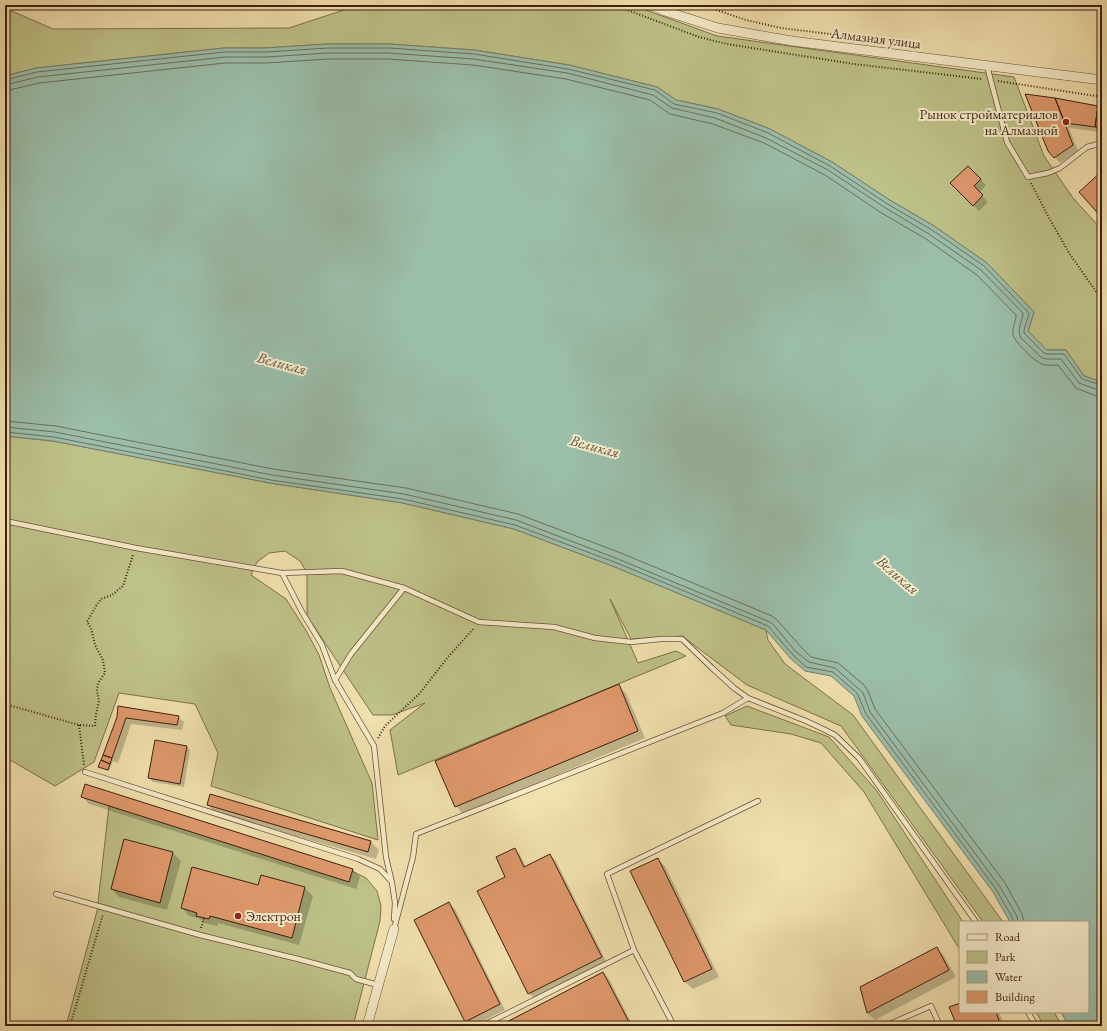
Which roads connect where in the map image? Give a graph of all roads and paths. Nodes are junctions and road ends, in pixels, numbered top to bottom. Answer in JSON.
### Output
{"nodes":[{"id":1,"x":651,"y":5,"type":"edge"},
{"id":2,"x":702,"y":5,"type":"edge"},
{"id":3,"x":876,"y":40,"type":"dead end"},
{"id":4,"x":987,"y":66,"type":"junction"},
{"id":5,"x":1102,"y":80,"type":"edge"},
{"id":6,"x":1102,"y":143,"type":"edge"},
{"id":7,"x":1028,"y":177,"type":"junction"},
{"id":8,"x":1102,"y":300,"type":"edge"},
{"id":9,"x":5,"y":521,"type":"edge"},
{"id":10,"x":136,"y":548,"type":"junction"},
{"id":11,"x":282,"y":573,"type":"junction"},
{"id":12,"x":404,"y":588,"type":"junction"},
{"id":13,"x":479,"y":622,"type":"junction"},
{"id":14,"x":335,"y":680,"type":"junction"},
{"id":15,"x":748,"y":698,"type":"junction"},
{"id":16,"x":5,"y":704,"type":"edge"},
{"id":17,"x":79,"y":725,"type":"junction"},
{"id":18,"x":374,"y":746,"type":"junction"},
{"id":19,"x":85,"y":772,"type":"joint"},
{"id":20,"x":758,"y":801,"type":"dead end"},
{"id":21,"x":392,"y":882,"type":"junction"},
{"id":22,"x":56,"y":894,"type":"dead end"},
{"id":23,"x":105,"y":908,"type":"junction"},
{"id":24,"x":975,"y":921,"type":"edge"},
{"id":25,"x":394,"y":929,"type":"junction"},
{"id":26,"x":634,"y":950,"type":"junction"},
{"id":27,"x":378,"y":985,"type":"junction"},
{"id":28,"x":1029,"y":1013,"type":"edge"},
{"id":29,"x":70,"y":1026,"type":"edge"},
{"id":30,"x":367,"y":1026,"type":"edge"},
{"id":31,"x":482,"y":1026,"type":"edge"},
{"id":32,"x":674,"y":1026,"type":"edge"},
{"id":33,"x":885,"y":1026,"type":"edge"},
{"id":34,"x":940,"y":1026,"type":"edge"},
{"id":35,"x":1036,"y":1026,"type":"edge"}],
"edges":[{"from":1,"to":4,"type":"street","name":"Алмазная улица"},
{"from":2,"to":3,"type":"path"},
{"from":4,"to":5,"type":"street","name":"Алмазная улица"},
{"from":4,"to":7,"type":"lane"},
{"from":6,"to":7,"type":"lane"},
{"from":7,"to":8,"type":"path"},
{"from":9,"to":10,"type":"lane"},
{"from":10,"to":11,"type":"lane"},
{"from":10,"to":17,"type":"path"},
{"from":11,"to":12,"type":"lane"},
{"from":11,"to":14,"type":"lane"},
{"from":12,"to":13,"type":"lane"},
{"from":12,"to":14,"type":"lane"},
{"from":13,"to":15,"type":"lane"},
{"from":13,"to":18,"type":"path"},
{"from":14,"to":18,"type":"lane"},
{"from":15,"to":24,"type":"lane"},
{"from":15,"to":25,"type":"lane"},
{"from":16,"to":17,"type":"path"},
{"from":17,"to":19,"type":"path"},
{"from":18,"to":21,"type":"lane"},
{"from":19,"to":21,"type":"lane"},
{"from":20,"to":26,"type":"lane"},
{"from":21,"to":25,"type":"lane"},
{"from":22,"to":23,"type":"lane"},
{"from":23,"to":27,"type":"lane"},
{"from":23,"to":29,"type":"path"},
{"from":25,"to":27,"type":"street"},
{"from":26,"to":31,"type":"lane"},
{"from":26,"to":32,"type":"lane"},
{"from":27,"to":30,"type":"street"},
{"from":28,"to":35,"type":"lane"},
{"from":33,"to":34,"type":"lane"}]}
